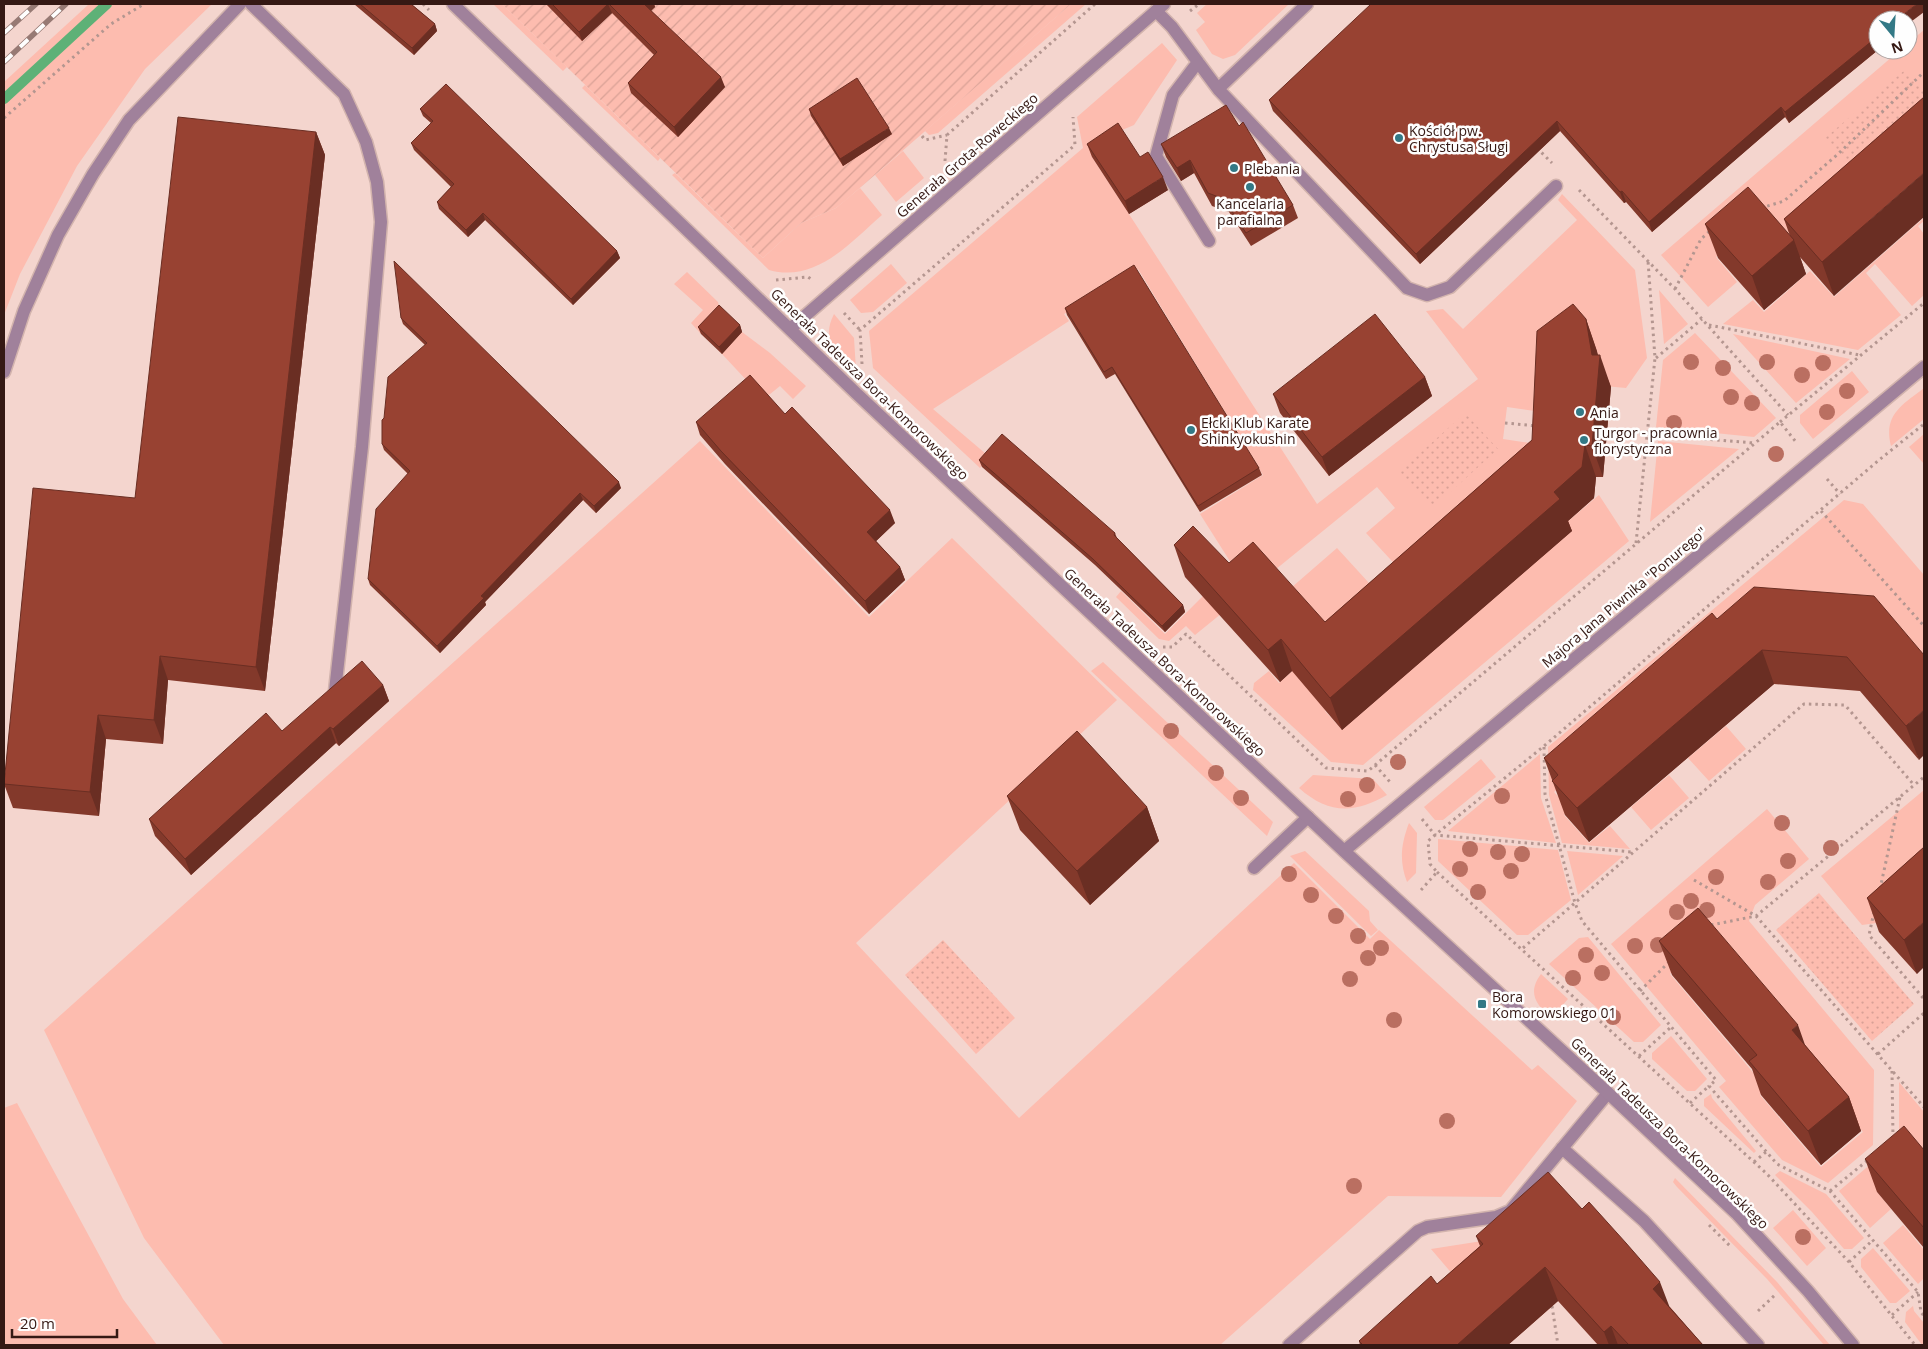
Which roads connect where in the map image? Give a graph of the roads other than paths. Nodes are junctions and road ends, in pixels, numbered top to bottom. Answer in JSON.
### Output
{"nodes":[{"id":1,"x":240,"y":4,"type":"edge"},
{"id":2,"x":251,"y":4,"type":"edge"},
{"id":3,"x":453,"y":4,"type":"edge"},
{"id":4,"x":1307,"y":4,"type":"edge"},
{"id":5,"x":1160,"y":7,"type":"edge"},
{"id":6,"x":1198,"y":62,"type":"junction"},
{"id":7,"x":1218,"y":89,"type":"junction"},
{"id":8,"x":1556,"y":186,"type":"dead end"},
{"id":9,"x":1209,"y":241,"type":"dead end"},
{"id":10,"x":790,"y":330,"type":"junction"},
{"id":11,"x":1924,"y":367,"type":"edge"},
{"id":12,"x":4,"y":372,"type":"edge"},
{"id":13,"x":335,"y":691,"type":"edge"},
{"id":14,"x":1308,"y":817,"type":"junction"},
{"id":15,"x":1344,"y":851,"type":"junction"},
{"id":16,"x":1254,"y":868,"type":"dead end"},
{"id":17,"x":1608,"y":1093,"type":"junction"},
{"id":18,"x":1562,"y":1148,"type":"junction"},
{"id":19,"x":1289,"y":1345,"type":"edge"},
{"id":20,"x":1758,"y":1345,"type":"edge"},
{"id":21,"x":1853,"y":1345,"type":"edge"}],
"edges":[{"from":1,"to":12,"type":"street"},
{"from":2,"to":13,"type":"street"},
{"from":3,"to":10,"type":"street","name":"Generała Tadeusza Bora-Komorowskiego"},
{"from":4,"to":7,"type":"street"},
{"from":5,"to":6,"type":"street"},
{"from":5,"to":10,"type":"street","name":"Generała Grota-Roweckiego"},
{"from":6,"to":7,"type":"street"},
{"from":6,"to":9,"type":"street"},
{"from":7,"to":8,"type":"street"},
{"from":10,"to":14,"type":"street","name":"Generała Tadeusza Bora-Komorowskiego"},
{"from":11,"to":15,"type":"street","name":"Majora Jana Piwnika \"Ponurego\""},
{"from":14,"to":15,"type":"street","name":"Generała Tadeusza Bora-Komorowskiego"},
{"from":14,"to":16,"type":"street"},
{"from":15,"to":17,"type":"street","name":"Generała Tadeusza Bora-Komorowskiego"},
{"from":17,"to":18,"type":"street"},
{"from":17,"to":21,"type":"street","name":"Generała Tadeusza Bora-Komorowskiego"},
{"from":18,"to":19,"type":"street"},
{"from":18,"to":20,"type":"street"}]}
